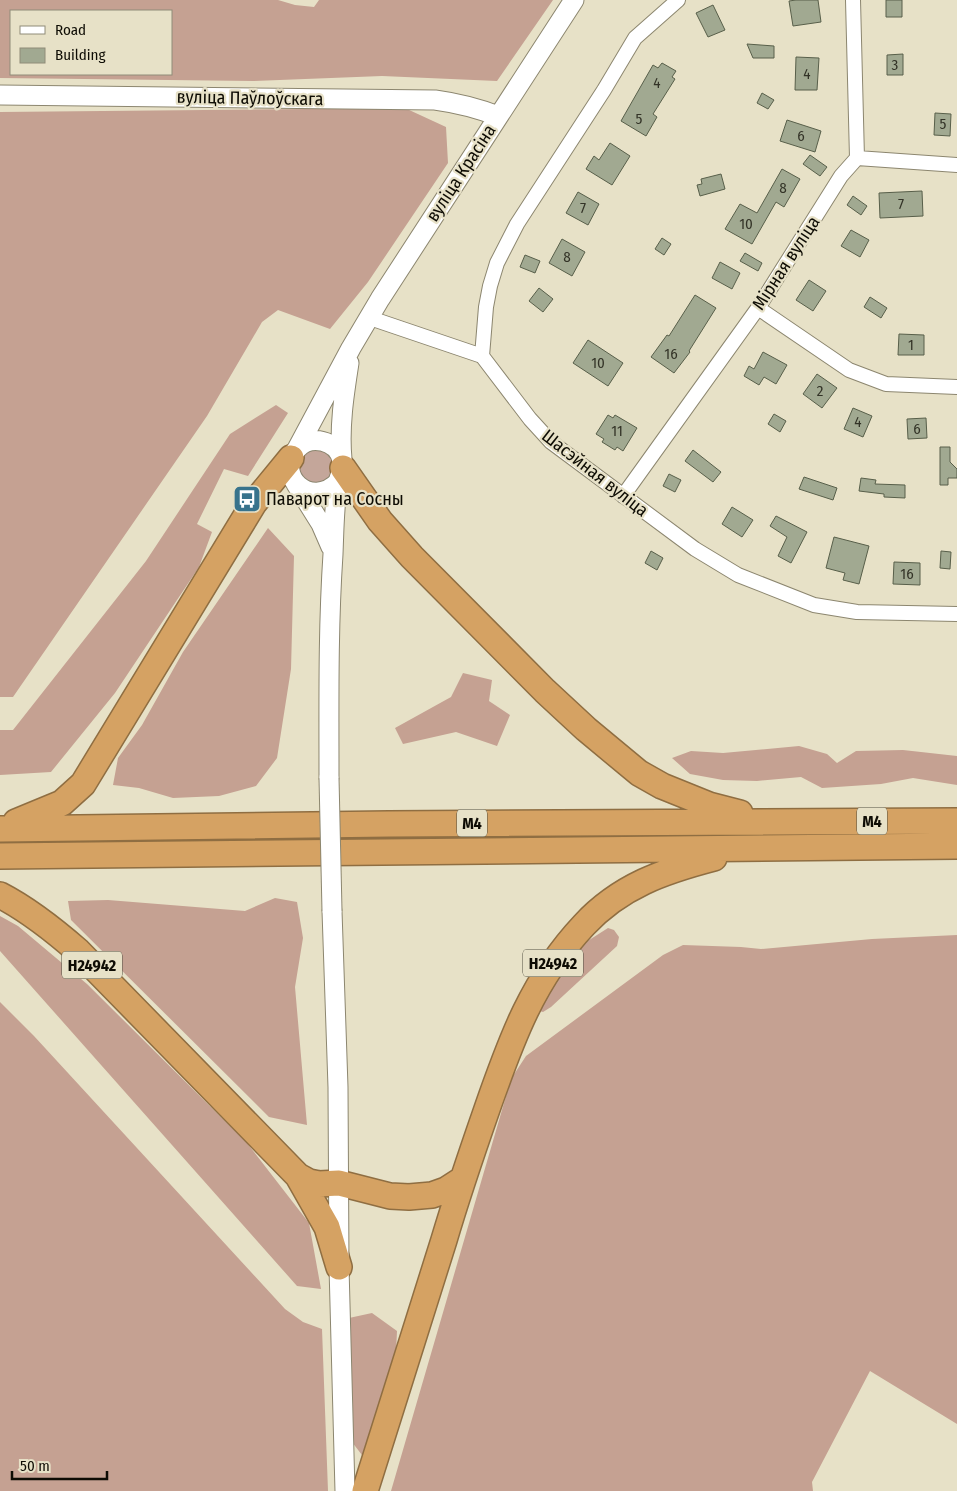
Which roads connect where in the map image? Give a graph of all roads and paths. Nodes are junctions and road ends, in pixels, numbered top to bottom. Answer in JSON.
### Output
{"nodes":[{"id":1,"x":574,"y":0,"type":"edge"},
{"id":2,"x":678,"y":0,"type":"edge"},
{"id":3,"x":853,"y":0,"type":"edge"},
{"id":4,"x":0,"y":95,"type":"edge"},
{"id":5,"x":498,"y":116,"type":"junction"},
{"id":6,"x":857,"y":158,"type":"junction"},
{"id":7,"x":957,"y":165,"type":"edge"},
{"id":8,"x":758,"y":308,"type":"junction"},
{"id":9,"x":370,"y":318,"type":"junction"},
{"id":10,"x":351,"y":348,"type":"junction"},
{"id":11,"x":482,"y":356,"type":"junction"},
{"id":12,"x":957,"y":387,"type":"edge"},
{"id":13,"x":294,"y":454,"type":"junction"},
{"id":14,"x":341,"y":469,"type":"junction"},
{"id":15,"x":296,"y":483,"type":"junction"},
{"id":16,"x":623,"y":496,"type":"junction"},
{"id":17,"x":333,"y":553,"type":"junction"},
{"id":18,"x":957,"y":614,"type":"edge"},
{"id":19,"x":957,"y":821,"type":"edge"},
{"id":20,"x":786,"y":822,"type":"junction"},
{"id":21,"x":0,"y":828,"type":"edge"},
{"id":22,"x":957,"y":846,"type":"edge"},
{"id":23,"x":750,"y":849,"type":"junction"},
{"id":24,"x":0,"y":856,"type":"edge"},
{"id":25,"x":0,"y":895,"type":"edge"},
{"id":26,"x":298,"y":1176,"type":"junction"},
{"id":27,"x":462,"y":1179,"type":"junction"},
{"id":28,"x":339,"y":1183,"type":"junction"},
{"id":29,"x":339,"y":1266,"type":"junction"},
{"id":30,"x":344,"y":1491,"type":"edge"},
{"id":31,"x":365,"y":1491,"type":"edge"}],
"edges":[{"from":1,"to":5,"type":"main road","name":"вуліца Красіна"},
{"from":2,"to":11,"type":"street"},
{"from":3,"to":6,"type":"street"},
{"from":4,"to":5,"type":"main road","name":"вуліца Паўлоўскага"},
{"from":5,"to":9,"type":"main road","name":"вуліца Красіна"},
{"from":6,"to":7,"type":"street"},
{"from":6,"to":8,"type":"street","name":"Мірная вуліца"},
{"from":8,"to":12,"type":"street"},
{"from":8,"to":16,"type":"street","name":"Мірная вуліца"},
{"from":9,"to":10,"type":"main road","name":"вуліца Красіна"},
{"from":9,"to":11,"type":"street"},
{"from":10,"to":13,"type":"main road","name":"вуліца Красіна"},
{"from":10,"to":14,"type":"main road","name":"вуліца Красіна"},
{"from":11,"to":16,"type":"street","name":"Шасэйная вуліца"},
{"from":13,"to":14,"type":"main road"},
{"from":13,"to":15,"type":"main road"},
{"from":13,"to":21,"type":"highway"},
{"from":14,"to":15,"type":"main road"},
{"from":14,"to":17,"type":"main road","name":"вуліца Красіна"},
{"from":14,"to":20,"type":"highway"},
{"from":15,"to":17,"type":"main road"},
{"from":16,"to":18,"type":"street","name":"Шасэйная вуліца"},
{"from":17,"to":28,"type":"main road","name":"вуліца Красіна","bridge":true},
{"from":19,"to":20,"type":"highway","number":"М4"},
{"from":20,"to":21,"type":"highway","number":"М4"},
{"from":22,"to":23,"type":"highway","number":"М4"},
{"from":23,"to":24,"type":"highway","number":"М4"},
{"from":23,"to":27,"type":"highway","number":"Н24942"},
{"from":25,"to":26,"type":"highway","number":"Н24942"},
{"from":26,"to":28,"type":"highway","number":"Н24942"},
{"from":26,"to":29,"type":"highway","number":"Н24942"},
{"from":27,"to":28,"type":"highway","number":"Н24942"},
{"from":27,"to":31,"type":"highway","number":"Н24942"},
{"from":28,"to":29,"type":"main road","number":"Н24942"},
{"from":29,"to":30,"type":"main road","number":"Н24942"}]}
